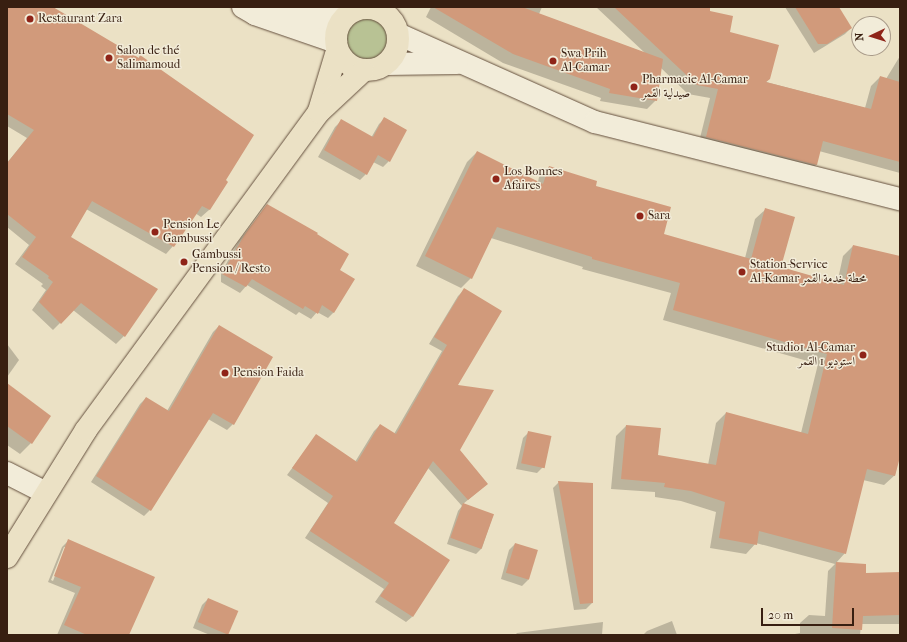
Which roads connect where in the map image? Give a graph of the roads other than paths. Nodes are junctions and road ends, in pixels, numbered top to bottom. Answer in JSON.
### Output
{"nodes":[{"id":1,"x":356,"y":10,"type":"edge"},
{"id":2,"x":249,"y":11,"type":"edge"},
{"id":3,"x":396,"y":22,"type":"edge"},
{"id":4,"x":336,"y":47,"type":"junction"},
{"id":5,"x":462,"y":63,"type":"junction"},
{"id":6,"x":386,"y":64,"type":"junction"},
{"id":7,"x":363,"y":71,"type":"junction"},
{"id":8,"x":319,"y":112,"type":"junction"},
{"id":9,"x":900,"y":199,"type":"edge"},
{"id":10,"x":7,"y":473,"type":"edge"},
{"id":11,"x":46,"y":493,"type":"junction"},
{"id":12,"x":7,"y":557,"type":"edge"}],
"edges":[{"from":1,"to":2,"type":"street"},
{"from":1,"to":3,"type":"main road"},
{"from":1,"to":4,"type":"main road"},
{"from":2,"to":4,"type":"street"},
{"from":3,"to":5,"type":"street"},
{"from":3,"to":6,"type":"main road"},
{"from":4,"to":7,"type":"main road"},
{"from":4,"to":8,"type":"main road"},
{"from":5,"to":6,"type":"street"},
{"from":5,"to":9,"type":"street"},
{"from":6,"to":7,"type":"main road"},
{"from":7,"to":8,"type":"main road"},
{"from":8,"to":11,"type":"main road"},
{"from":10,"to":11,"type":"street"},
{"from":11,"to":12,"type":"main road"}]}
